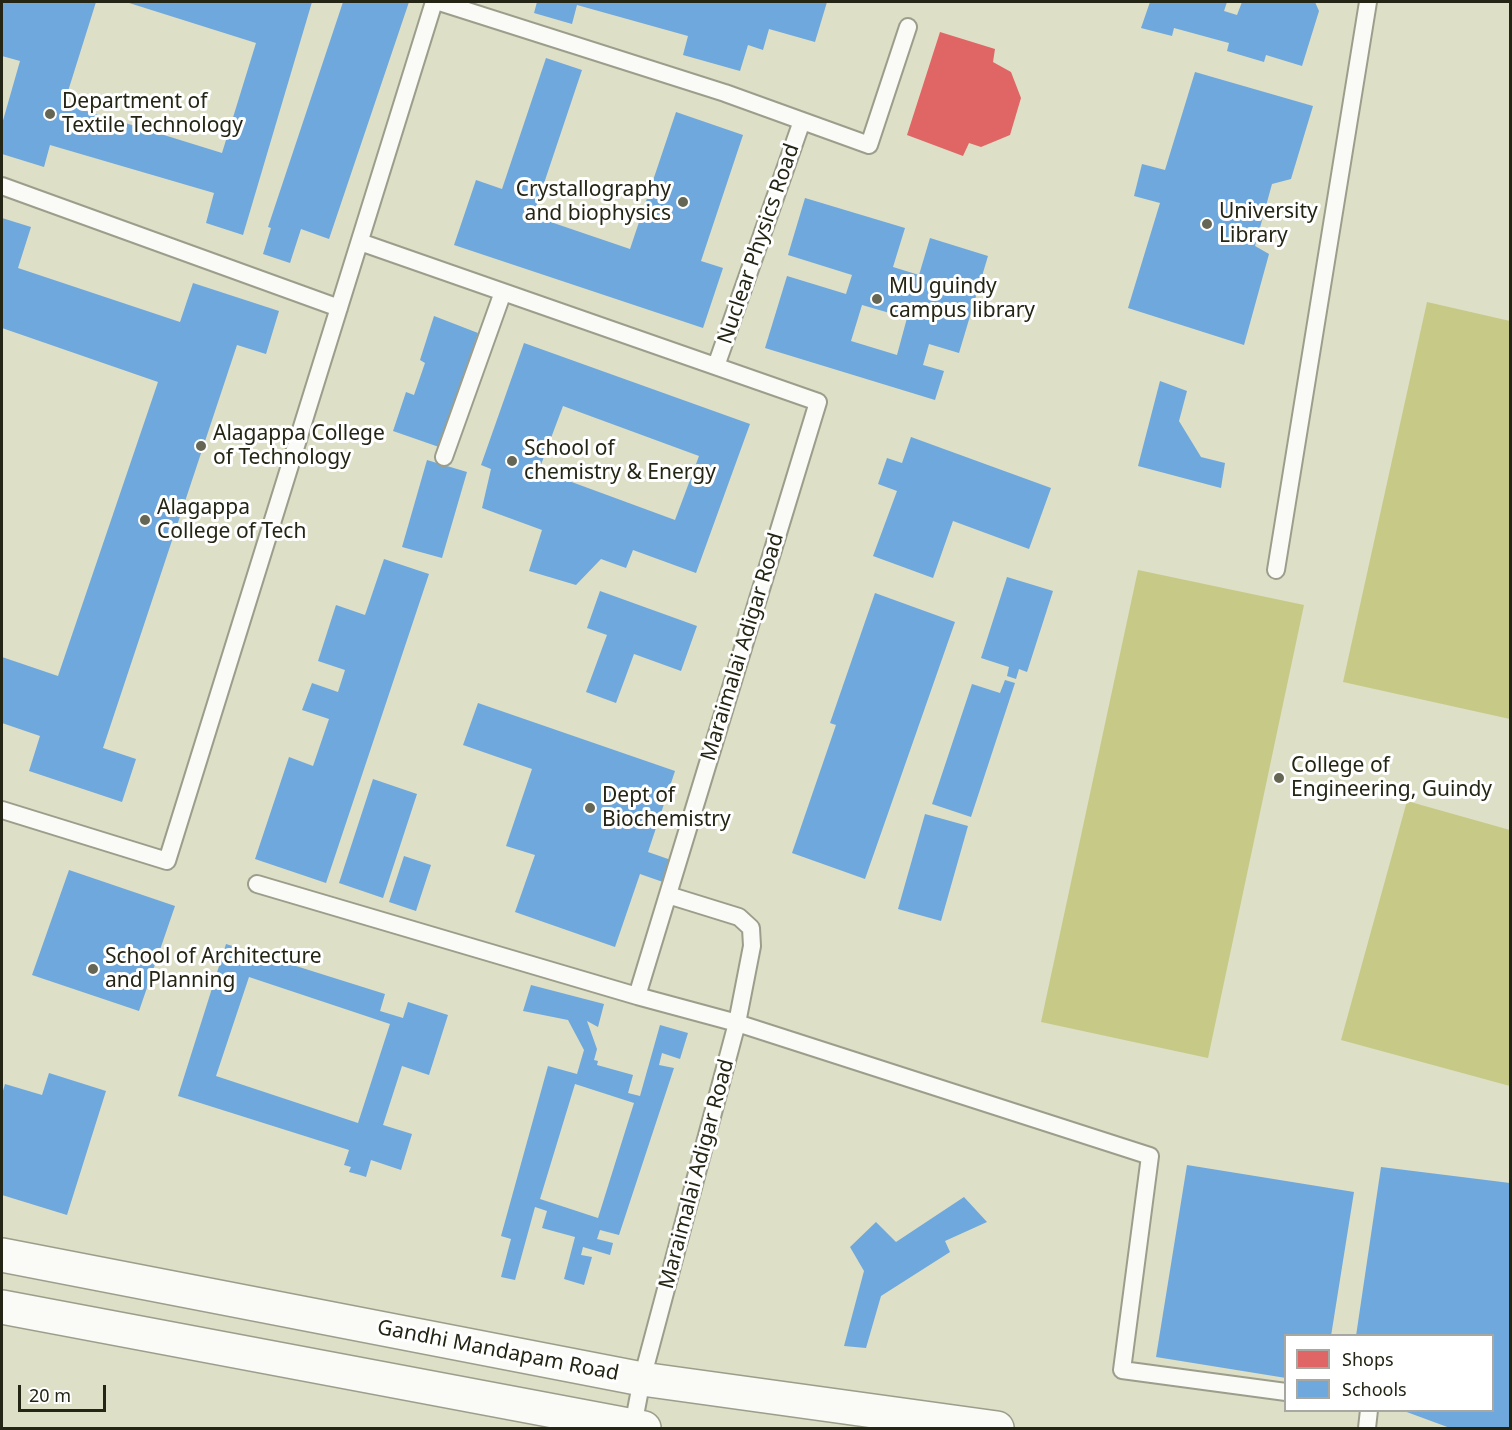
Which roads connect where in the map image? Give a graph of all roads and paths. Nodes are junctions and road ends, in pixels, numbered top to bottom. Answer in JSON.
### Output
{"nodes":[{"id":1,"x":434,"y":2,"type":"edge"},
{"id":2,"x":439,"y":2,"type":"edge"},
{"id":3,"x":1368,"y":2,"type":"edge"},
{"id":4,"x":908,"y":27,"type":"dead end"},
{"id":5,"x":802,"y":121,"type":"junction"},
{"id":6,"x":2,"y":186,"type":"edge"},
{"id":7,"x":360,"y":243,"type":"junction"},
{"id":8,"x":503,"y":292,"type":"junction"},
{"id":9,"x":339,"y":308,"type":"junction"},
{"id":10,"x":716,"y":366,"type":"junction"},
{"id":11,"x":444,"y":457,"type":"dead end"},
{"id":12,"x":1276,"y":570,"type":"dead end"},
{"id":13,"x":2,"y":810,"type":"edge"},
{"id":14,"x":257,"y":884,"type":"dead end"},
{"id":15,"x":668,"y":895,"type":"junction"},
{"id":16,"x":637,"y":996,"type":"junction"},
{"id":17,"x":737,"y":1023,"type":"junction"},
{"id":18,"x":2,"y":1255,"type":"edge"},
{"id":19,"x":2,"y":1307,"type":"edge"},
{"id":20,"x":642,"y":1379,"type":"junction"},
{"id":21,"x":1284,"y":1392,"type":"edge"},
{"id":22,"x":1369,"y":1412,"type":"edge"},
{"id":23,"x":595,"y":1424,"type":"edge"},
{"id":24,"x":641,"y":1428,"type":"edge"},
{"id":25,"x":997,"y":1428,"type":"edge"},
{"id":26,"x":1367,"y":1428,"type":"edge"}],
"edges":[{"from":1,"to":7,"type":"lane"},
{"from":2,"to":5,"type":"lane"},
{"from":3,"to":12,"type":"lane"},
{"from":4,"to":5,"type":"lane"},
{"from":5,"to":10,"type":"lane","name":"Nuclear Physics Road"},
{"from":6,"to":9,"type":"lane"},
{"from":7,"to":8,"type":"lane"},
{"from":7,"to":9,"type":"lane"},
{"from":8,"to":10,"type":"lane"},
{"from":8,"to":11,"type":"lane"},
{"from":9,"to":13,"type":"lane"},
{"from":10,"to":15,"type":"lane","name":"Maraimalai Adigar Road"},
{"from":14,"to":16,"type":"lane"},
{"from":15,"to":16,"type":"lane","name":"Maraimalai Adigar Road"},
{"from":15,"to":17,"type":"lane","name":"Maraimalai Adigar Road"},
{"from":16,"to":17,"type":"lane"},
{"from":17,"to":20,"type":"lane","name":"Maraimalai Adigar Road"},
{"from":17,"to":21,"type":"lane"},
{"from":18,"to":20,"type":"main road","name":"Gandhi Mandapam Road"},
{"from":19,"to":23,"type":"main road"},
{"from":20,"to":24,"type":"lane","name":"Maraimalai Adigar Road"},
{"from":20,"to":25,"type":"main road","name":"Gandhi Mandapam Road"},
{"from":22,"to":26,"type":"lane"},
{"from":23,"to":24,"type":"main road"}]}
